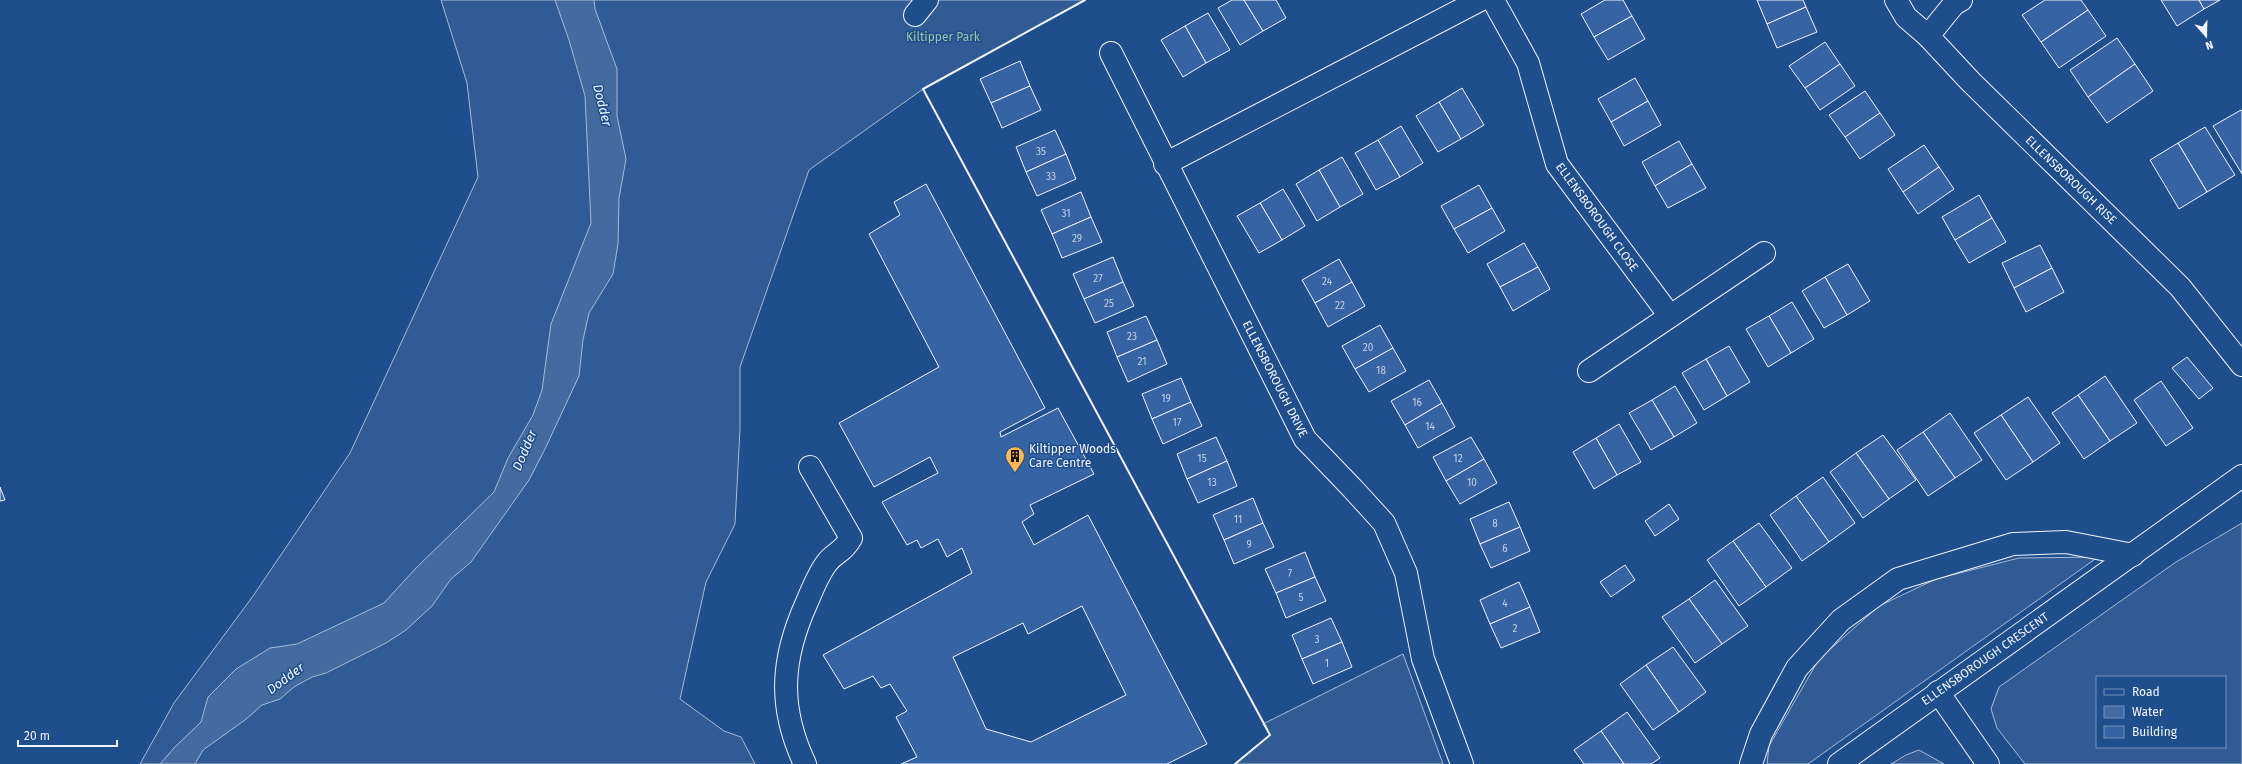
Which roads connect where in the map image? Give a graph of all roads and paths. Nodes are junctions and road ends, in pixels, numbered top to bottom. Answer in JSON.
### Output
{"nodes":[{"id":1,"x":1480,"y":0,"type":"edge"},
{"id":2,"x":1493,"y":0,"type":"edge"},
{"id":3,"x":1896,"y":0,"type":"edge"},
{"id":4,"x":1962,"y":0,"type":"edge"},
{"id":5,"x":1928,"y":36,"type":"junction"},
{"id":6,"x":1111,"y":53,"type":"dead end"},
{"id":7,"x":1165,"y":164,"type":"junction"},
{"id":8,"x":1764,"y":253,"type":"dead end"},
{"id":9,"x":1670,"y":316,"type":"junction"},
{"id":10,"x":2242,"y":365,"type":"edge"},
{"id":11,"x":1589,"y":371,"type":"dead end"},
{"id":12,"x":810,"y":467,"type":"dead end"},
{"id":13,"x":2242,"y":476,"type":"edge"},
{"id":14,"x":2133,"y":555,"type":"junction"},
{"id":15,"x":1938,"y":692,"type":"junction"},
{"id":16,"x":805,"y":764,"type":"edge"},
{"id":17,"x":1462,"y":764,"type":"edge"},
{"id":18,"x":1750,"y":764,"type":"edge"},
{"id":19,"x":1839,"y":764,"type":"edge"},
{"id":20,"x":1988,"y":764,"type":"edge"}],
"edges":[{"from":1,"to":7,"type":"street"},
{"from":2,"to":9,"type":"street","name":"ELLENSBOROUGH CLOSE"},
{"from":3,"to":5,"type":"street","name":"ELLENSBOROUGH RISE"},
{"from":4,"to":5,"type":"street"},
{"from":5,"to":10,"type":"street","name":"ELLENSBOROUGH RISE"},
{"from":6,"to":7,"type":"street","name":"ELLENSBOROUGH DRIVE"},
{"from":7,"to":17,"type":"street","name":"ELLENSBOROUGH DRIVE"},
{"from":8,"to":9,"type":"street"},
{"from":9,"to":11,"type":"street"},
{"from":12,"to":16,"type":"street"},
{"from":13,"to":14,"type":"street","name":"ELLENSBOROUGH CRESCENT"},
{"from":14,"to":15,"type":"street","name":"ELLENSBOROUGH CRESCENT"},
{"from":14,"to":18,"type":"street"},
{"from":15,"to":19,"type":"street","name":"ELLENSBOROUGH CRESCENT"},
{"from":15,"to":20,"type":"street"}]}
